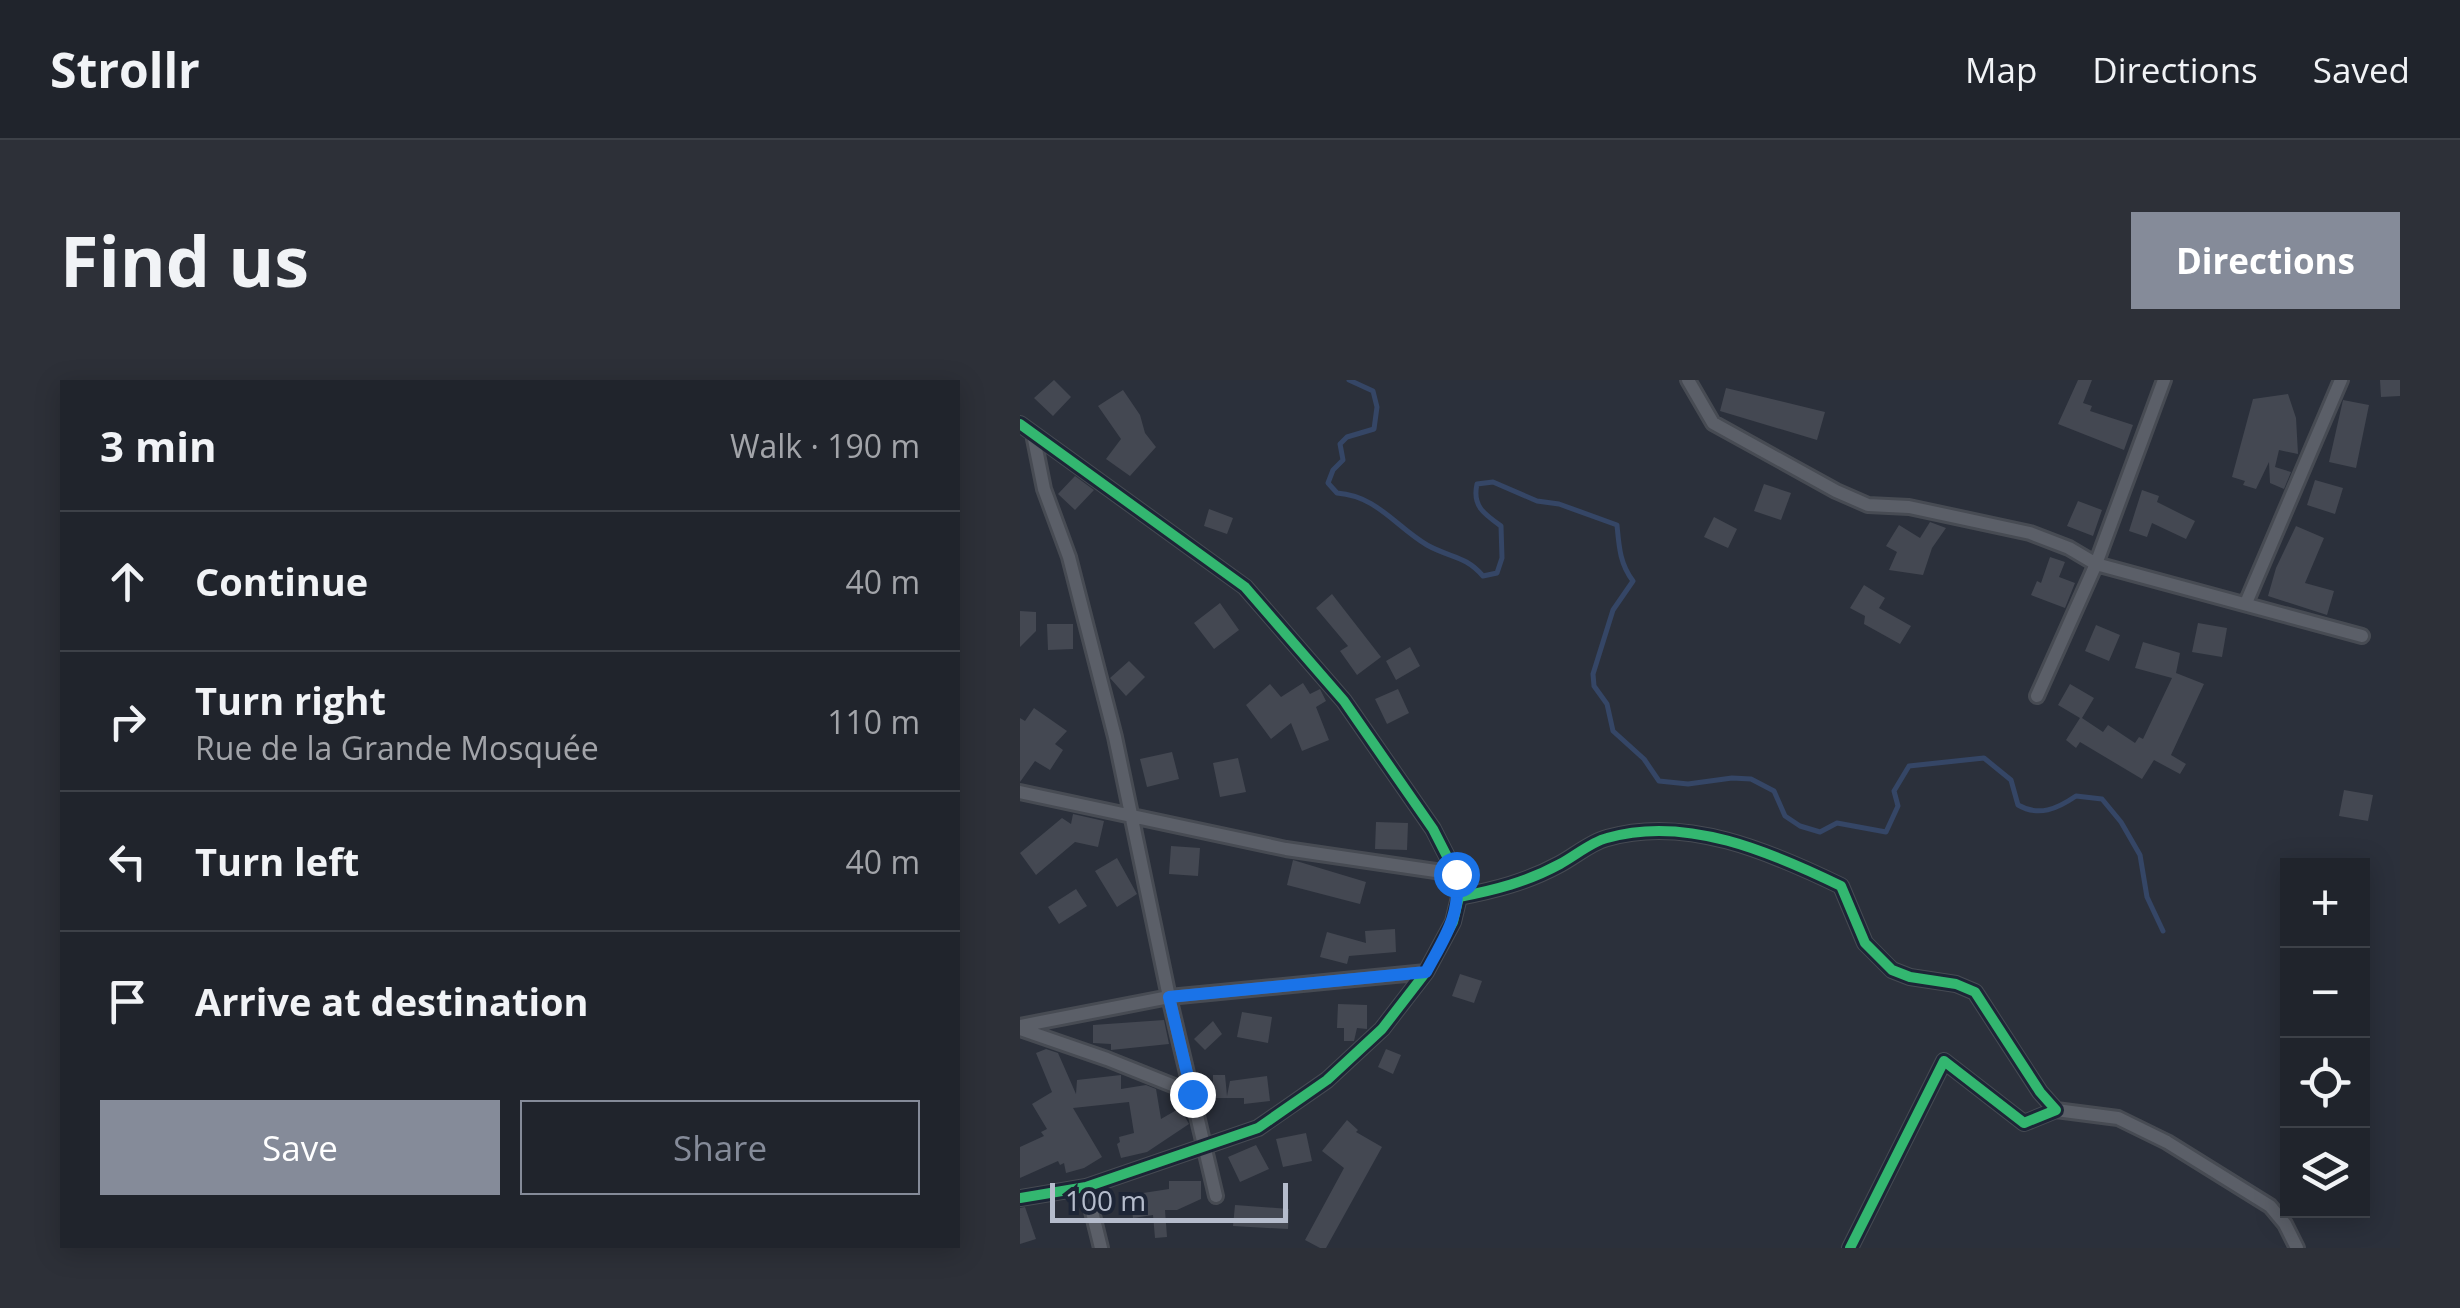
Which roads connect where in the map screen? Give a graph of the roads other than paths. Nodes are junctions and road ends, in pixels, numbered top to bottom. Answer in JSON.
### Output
{"nodes":[{"id":1,"x":1688,"y":380,"type":"edge"},
{"id":2,"x":2164,"y":380,"type":"edge"},
{"id":3,"x":2340,"y":380,"type":"edge"},
{"id":4,"x":1020,"y":424,"type":"edge"},
{"id":5,"x":1033,"y":434,"type":"junction"},
{"id":6,"x":2096,"y":564,"type":"junction"},
{"id":7,"x":2246,"y":602,"type":"junction"},
{"id":8,"x":2362,"y":636,"type":"dead end"},
{"id":9,"x":2037,"y":696,"type":"dead end"},
{"id":10,"x":1020,"y":792,"type":"edge"},
{"id":11,"x":1133,"y":814,"type":"junction"},
{"id":12,"x":1456,"y":874,"type":"junction"},
{"id":13,"x":1459,"y":897,"type":"junction"},
{"id":14,"x":1426,"y":972,"type":"junction"},
{"id":15,"x":1169,"y":997,"type":"junction"},
{"id":16,"x":1020,"y":1027,"type":"edge"},
{"id":17,"x":1192,"y":1094,"type":"junction"},
{"id":18,"x":2056,"y":1110,"type":"junction"},
{"id":19,"x":1204,"y":1145,"type":"junction"},
{"id":20,"x":1086,"y":1187,"type":"junction"},
{"id":21,"x":1216,"y":1196,"type":"dead end"},
{"id":22,"x":1020,"y":1198,"type":"edge"},
{"id":23,"x":1101,"y":1248,"type":"edge"},
{"id":24,"x":1850,"y":1248,"type":"edge"},
{"id":25,"x":2297,"y":1248,"type":"edge"}],
"edges":[{"from":1,"to":6,"type":"street"},
{"from":2,"to":6,"type":"street"},
{"from":3,"to":7,"type":"street"},
{"from":4,"to":5,"type":"street"},
{"from":5,"to":11,"type":"street"},
{"from":5,"to":12,"type":"street"},
{"from":6,"to":7,"type":"street"},
{"from":6,"to":9,"type":"street"},
{"from":7,"to":8,"type":"street"},
{"from":10,"to":11,"type":"street"},
{"from":11,"to":12,"type":"street"},
{"from":11,"to":15,"type":"street"},
{"from":12,"to":13,"type":"street"},
{"from":13,"to":14,"type":"street"},
{"from":13,"to":18,"type":"street"},
{"from":14,"to":15,"type":"street"},
{"from":14,"to":19,"type":"street"},
{"from":15,"to":16,"type":"street"},
{"from":15,"to":17,"type":"street"},
{"from":16,"to":17,"type":"street"},
{"from":17,"to":19,"type":"street"},
{"from":18,"to":24,"type":"street"},
{"from":18,"to":25,"type":"street"},
{"from":19,"to":20,"type":"street"},
{"from":19,"to":21,"type":"street"},
{"from":20,"to":22,"type":"street"},
{"from":20,"to":23,"type":"street"}]}
